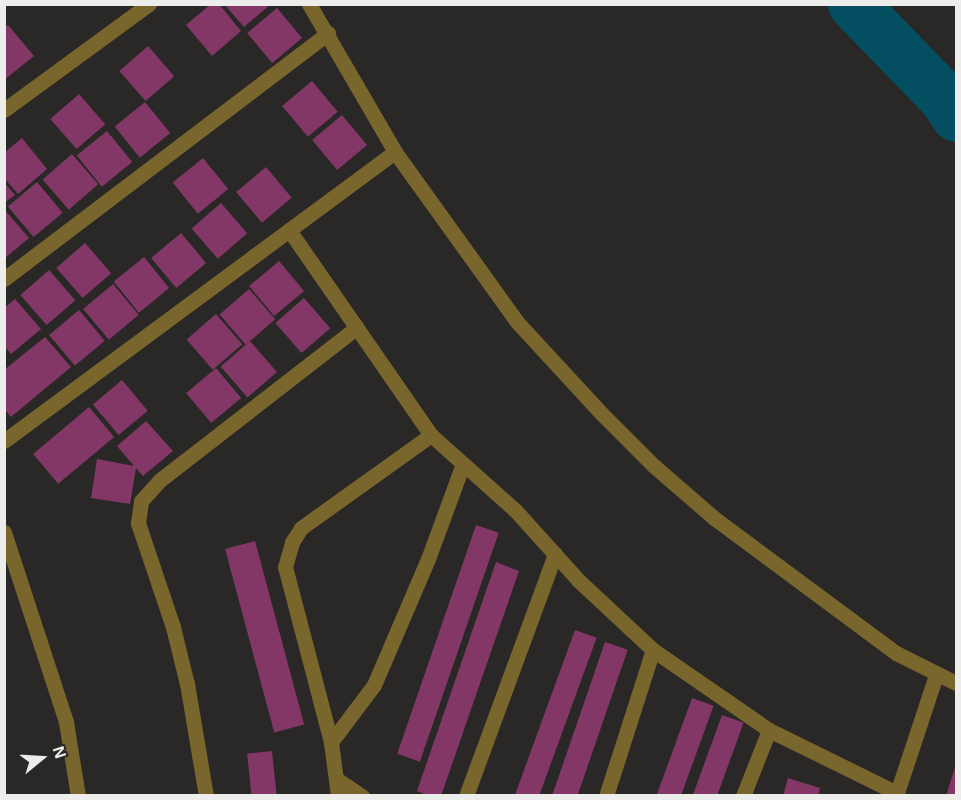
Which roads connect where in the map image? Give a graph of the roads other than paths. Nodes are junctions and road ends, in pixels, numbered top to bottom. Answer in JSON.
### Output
{"nodes":[{"id":1,"x":149,"y":4,"type":"edge"},
{"id":2,"x":309,"y":4,"type":"edge"},
{"id":3,"x":328,"y":33,"type":"junction"},
{"id":4,"x":4,"y":110,"type":"edge"},
{"id":5,"x":395,"y":152,"type":"junction"},
{"id":6,"x":289,"y":230,"type":"junction"},
{"id":7,"x":4,"y":279,"type":"edge"},
{"id":8,"x":357,"y":327,"type":"junction"},
{"id":9,"x":431,"y":435,"type":"junction"},
{"id":10,"x":4,"y":441,"type":"edge"},
{"id":11,"x":463,"y":464,"type":"junction"},
{"id":12,"x":4,"y":532,"type":"edge"},
{"id":13,"x":555,"y":554,"type":"junction"},
{"id":14,"x":653,"y":650,"type":"junction"},
{"id":15,"x":936,"y":675,"type":"junction"},
{"id":16,"x":957,"y":683,"type":"edge"},
{"id":17,"x":769,"y":730,"type":"junction"},
{"id":18,"x":331,"y":742,"type":"junction"},
{"id":19,"x":338,"y":780,"type":"junction"},
{"id":20,"x":897,"y":794,"type":"edge"},
{"id":21,"x":78,"y":795,"type":"edge"},
{"id":22,"x":206,"y":795,"type":"edge"},
{"id":23,"x":338,"y":795,"type":"edge"},
{"id":24,"x":362,"y":795,"type":"edge"},
{"id":25,"x":466,"y":795,"type":"edge"},
{"id":26,"x":606,"y":795,"type":"edge"},
{"id":27,"x":743,"y":795,"type":"edge"}],
"edges":[{"from":1,"to":4,"type":"street"},
{"from":2,"to":3,"type":"street"},
{"from":3,"to":5,"type":"street"},
{"from":3,"to":7,"type":"street"},
{"from":5,"to":6,"type":"street"},
{"from":5,"to":15,"type":"street"},
{"from":6,"to":8,"type":"street"},
{"from":6,"to":10,"type":"street"},
{"from":8,"to":9,"type":"street"},
{"from":8,"to":22,"type":"street"},
{"from":9,"to":11,"type":"street"},
{"from":9,"to":18,"type":"street"},
{"from":11,"to":13,"type":"street"},
{"from":11,"to":18,"type":"street"},
{"from":12,"to":21,"type":"street"},
{"from":13,"to":14,"type":"street"},
{"from":13,"to":25,"type":"street"},
{"from":14,"to":17,"type":"street"},
{"from":14,"to":26,"type":"street"},
{"from":15,"to":16,"type":"street"},
{"from":15,"to":20,"type":"street"},
{"from":17,"to":20,"type":"street"},
{"from":17,"to":27,"type":"street"},
{"from":18,"to":19,"type":"street"},
{"from":19,"to":23,"type":"street"},
{"from":19,"to":24,"type":"street"}]}
